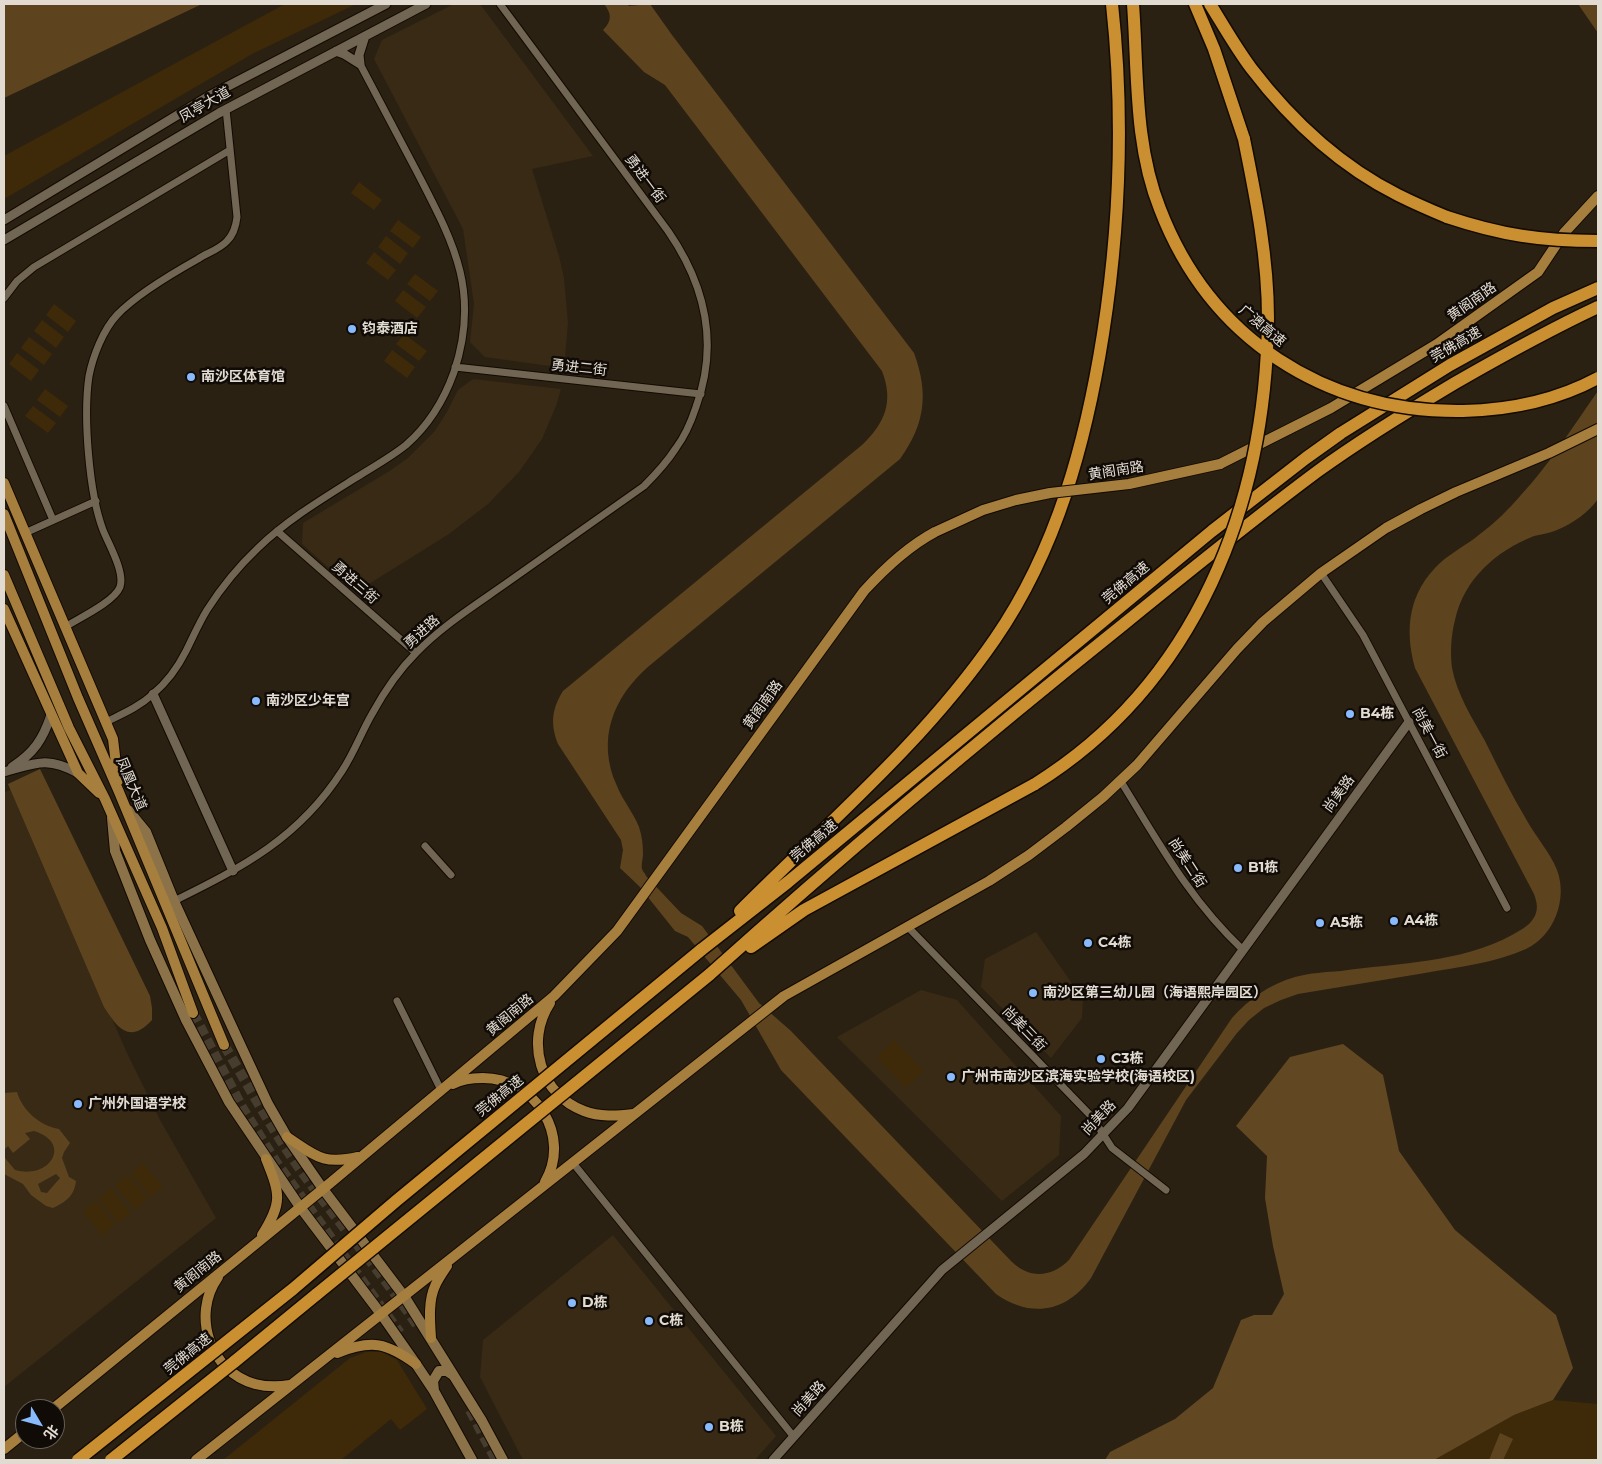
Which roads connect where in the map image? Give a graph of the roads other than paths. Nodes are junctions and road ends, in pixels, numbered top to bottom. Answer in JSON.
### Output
{"nodes":[{"id":1,"x":386,"y":4,"type":"edge"},
{"id":2,"x":426,"y":4,"type":"edge"},
{"id":3,"x":500,"y":4,"type":"edge"},
{"id":4,"x":1112,"y":4,"type":"edge"},
{"id":5,"x":1133,"y":4,"type":"edge"},
{"id":6,"x":1210,"y":4,"type":"edge"},
{"id":7,"x":1198,"y":9,"type":"edge"},
{"id":8,"x":365,"y":36,"type":"junction"},
{"id":9,"x":336,"y":51,"type":"junction"},
{"id":10,"x":360,"y":64,"type":"junction"},
{"id":11,"x":226,"y":109,"type":"junction"},
{"id":12,"x":230,"y":150,"type":"junction"},
{"id":13,"x":1598,"y":196,"type":"edge"},
{"id":14,"x":4,"y":220,"type":"edge"},
{"id":15,"x":4,"y":240,"type":"edge"},
{"id":16,"x":1598,"y":241,"type":"edge"},
{"id":17,"x":1598,"y":288,"type":"edge"},
{"id":18,"x":4,"y":298,"type":"edge"},
{"id":19,"x":1598,"y":308,"type":"edge"},
{"id":20,"x":455,"y":367,"type":"junction"},
{"id":21,"x":1598,"y":378,"type":"edge"},
{"id":22,"x":701,"y":394,"type":"junction"},
{"id":23,"x":4,"y":406,"type":"edge"},
{"id":24,"x":1598,"y":429,"type":"edge"},
{"id":25,"x":4,"y":483,"type":"edge"},
{"id":26,"x":96,"y":501,"type":"junction"},
{"id":27,"x":4,"y":514,"type":"edge"},
{"id":28,"x":54,"y":520,"type":"junction"},
{"id":29,"x":277,"y":531,"type":"junction"},
{"id":30,"x":25,"y":533,"type":"junction"},
{"id":31,"x":1321,"y":573,"type":"junction"},
{"id":32,"x":4,"y":575,"type":"edge"},
{"id":33,"x":4,"y":609,"type":"edge"},
{"id":34,"x":65,"y":627,"type":"junction"},
{"id":35,"x":416,"y":653,"type":"junction"},
{"id":36,"x":153,"y":694,"type":"junction"},
{"id":37,"x":52,"y":715,"type":"junction"},
{"id":38,"x":106,"y":722,"type":"junction"},
{"id":39,"x":1409,"y":722,"type":"junction"},
{"id":40,"x":4,"y":772,"type":"edge"},
{"id":41,"x":78,"y":773,"type":"junction"},
{"id":42,"x":1120,"y":780,"type":"junction"},
{"id":43,"x":119,"y":792,"type":"junction"},
{"id":44,"x":105,"y":799,"type":"junction"},
{"id":45,"x":126,"y":808,"type":"junction"},
{"id":46,"x":112,"y":814,"type":"junction"},
{"id":47,"x":425,"y":846,"type":"dead end"},
{"id":48,"x":233,"y":871,"type":"junction"},
{"id":49,"x":451,"y":875,"type":"dead end"},
{"id":50,"x":174,"y":901,"type":"junction"},
{"id":51,"x":1507,"y":908,"type":"dead end"},
{"id":52,"x":907,"y":926,"type":"junction"},
{"id":53,"x":701,"y":950,"type":"junction"},
{"id":54,"x":1243,"y":950,"type":"junction"},
{"id":55,"x":709,"y":975,"type":"junction"},
{"id":56,"x":554,"y":996,"type":"junction"},
{"id":57,"x":397,"y":1001,"type":"dead end"},
{"id":58,"x":193,"y":1013,"type":"tunnel mouth"},
{"id":59,"x":224,"y":1045,"type":"tunnel mouth"},
{"id":60,"x":441,"y":1090,"type":"junction"},
{"id":61,"x":635,"y":1114,"type":"junction"},
{"id":62,"x":1104,"y":1135,"type":"junction"},
{"id":63,"x":287,"y":1137,"type":"junction"},
{"id":64,"x":362,"y":1156,"type":"junction"},
{"id":65,"x":266,"y":1159,"type":"junction"},
{"id":66,"x":573,"y":1163,"type":"junction"},
{"id":67,"x":542,"y":1187,"type":"junction"},
{"id":68,"x":323,"y":1189,"type":"junction"},
{"id":69,"x":1166,"y":1190,"type":"dead end"},
{"id":70,"x":300,"y":1208,"type":"junction"},
{"id":71,"x":256,"y":1242,"type":"junction"},
{"id":72,"x":452,"y":1259,"type":"junction"},
{"id":73,"x":228,"y":1265,"type":"junction"},
{"id":74,"x":404,"y":1296,"type":"junction"},
{"id":75,"x":382,"y":1314,"type":"junction"},
{"id":76,"x":431,"y":1338,"type":"junction"},
{"id":77,"x":327,"y":1357,"type":"junction"},
{"id":78,"x":416,"y":1364,"type":"junction"},
{"id":79,"x":454,"y":1375,"type":"junction"},
{"id":80,"x":291,"y":1385,"type":"junction"},
{"id":81,"x":434,"y":1391,"type":"junction"},
{"id":82,"x":65,"y":1399,"type":"edge"},
{"id":83,"x":794,"y":1437,"type":"junction"},
{"id":84,"x":15,"y":1440,"type":"edge"},
{"id":85,"x":4,"y":1449,"type":"edge"},
{"id":86,"x":78,"y":1460,"type":"edge"},
{"id":87,"x":111,"y":1460,"type":"edge"},
{"id":88,"x":196,"y":1460,"type":"edge"},
{"id":89,"x":472,"y":1460,"type":"edge"},
{"id":90,"x":503,"y":1460,"type":"edge"},
{"id":91,"x":773,"y":1460,"type":"edge"}],
"edges":[{"from":1,"to":14,"type":"street","name":"凤亭大道"},
{"from":2,"to":8,"type":"street","name":"凤亭大道"},
{"from":3,"to":22,"type":"street","name":"勇进一街"},
{"from":4,"to":53,"type":"highway"},
{"from":5,"to":21,"type":"highway","name":"广澳高速","bridge":true},
{"from":6,"to":16,"type":"highway","bridge":true},
{"from":7,"to":55,"type":"highway","bridge":true},
{"from":8,"to":9,"type":"street","name":"凤亭大道"},
{"from":8,"to":10,"type":"street"},
{"from":9,"to":10,"type":"street"},
{"from":9,"to":11,"type":"street","name":"凤亭大道"},
{"from":10,"to":20,"type":"street"},
{"from":11,"to":12,"type":"street"},
{"from":11,"to":15,"type":"street","name":"凤亭大道"},
{"from":12,"to":18,"type":"street"},
{"from":12,"to":26,"type":"street"},
{"from":13,"to":56,"type":"main road","name":"黄阁南路","bridge":true},
{"from":17,"to":53,"type":"highway","name":"莞佛高速","bridge":true},
{"from":19,"to":55,"type":"highway","bridge":true},
{"from":20,"to":22,"type":"street","name":"勇进二街"},
{"from":20,"to":29,"type":"street"},
{"from":22,"to":35,"type":"street","name":"勇进路"},
{"from":23,"to":28,"type":"street"},
{"from":24,"to":31,"type":"main road"},
{"from":25,"to":30,"type":"main road"},
{"from":26,"to":28,"type":"street"},
{"from":26,"to":34,"type":"street"},
{"from":27,"to":43,"type":"main road","name":"凤凰大道"},
{"from":28,"to":30,"type":"street"},
{"from":29,"to":35,"type":"street","name":"勇进三街"},
{"from":29,"to":36,"type":"street"},
{"from":30,"to":34,"type":"main road"},
{"from":31,"to":39,"type":"street","name":"尚美一街"},
{"from":31,"to":42,"type":"main road"},
{"from":32,"to":44,"type":"main road"},
{"from":33,"to":37,"type":"main road"},
{"from":34,"to":38,"type":"main road"},
{"from":35,"to":48,"type":"street","name":"勇进路"},
{"from":36,"to":38,"type":"street"},
{"from":36,"to":48,"type":"street"},
{"from":37,"to":40,"type":"street"},
{"from":37,"to":41,"type":"main road"},
{"from":38,"to":43,"type":"main road"},
{"from":39,"to":51,"type":"street","name":"尚美一街"},
{"from":39,"to":54,"type":"street","name":"尚美路"},
{"from":40,"to":41,"type":"street"},
{"from":41,"to":44,"type":"main road"},
{"from":42,"to":52,"type":"main road"},
{"from":42,"to":54,"type":"street","name":"尚美二街"},
{"from":43,"to":45,"type":"main road","name":"凤凰大道"},
{"from":44,"to":46,"type":"main road"},
{"from":45,"to":50,"type":"main road"},
{"from":45,"to":59,"type":"main road","name":"凤凰大道"},
{"from":46,"to":58,"type":"main road"},
{"from":46,"to":65,"type":"main road"},
{"from":47,"to":49,"type":"street"},
{"from":48,"to":50,"type":"street","name":"勇进路"},
{"from":50,"to":63,"type":"main road"},
{"from":52,"to":61,"type":"main road"},
{"from":52,"to":62,"type":"street","name":"尚美三街"},
{"from":53,"to":86,"type":"highway","name":"莞佛高速","bridge":true},
{"from":54,"to":62,"type":"street","name":"尚美路"},
{"from":55,"to":87,"type":"highway","bridge":true},
{"from":56,"to":60,"type":"main road","name":"黄阁南路"},
{"from":56,"to":61,"type":"main road"},
{"from":57,"to":60,"type":"street"},
{"from":60,"to":64,"type":"main road","name":"黄阁南路"},
{"from":60,"to":67,"type":"main road"},
{"from":61,"to":66,"type":"main road"},
{"from":62,"to":69,"type":"street","name":"尚美三街"},
{"from":62,"to":83,"type":"street","name":"尚美路"},
{"from":63,"to":64,"type":"main road"},
{"from":63,"to":68,"type":"main road"},
{"from":64,"to":68,"type":"main road","name":"黄阁南路"},
{"from":65,"to":70,"type":"main road"},
{"from":65,"to":71,"type":"main road"},
{"from":66,"to":67,"type":"main road"},
{"from":66,"to":83,"type":"street"},
{"from":67,"to":72,"type":"main road"},
{"from":68,"to":70,"type":"main road","name":"黄阁南路"},
{"from":68,"to":74,"type":"main road"},
{"from":70,"to":71,"type":"main road","name":"黄阁南路"},
{"from":70,"to":75,"type":"main road"},
{"from":71,"to":73,"type":"main road","name":"黄阁南路"},
{"from":72,"to":74,"type":"main road"},
{"from":72,"to":76,"type":"main road"},
{"from":73,"to":80,"type":"main road"},
{"from":73,"to":82,"type":"main road","name":"黄阁南路"},
{"from":74,"to":75,"type":"main road"},
{"from":74,"to":76,"type":"main road"},
{"from":75,"to":77,"type":"main road"},
{"from":75,"to":78,"type":"main road"},
{"from":76,"to":79,"type":"main road"},
{"from":77,"to":78,"type":"main road"},
{"from":77,"to":80,"type":"main road"},
{"from":78,"to":81,"type":"main road"},
{"from":79,"to":81,"type":"main road"},
{"from":79,"to":90,"type":"main road"},
{"from":80,"to":88,"type":"main road"},
{"from":81,"to":89,"type":"main road"},
{"from":83,"to":91,"type":"street","name":"尚美路"},
{"from":84,"to":85,"type":"main road"}]}
